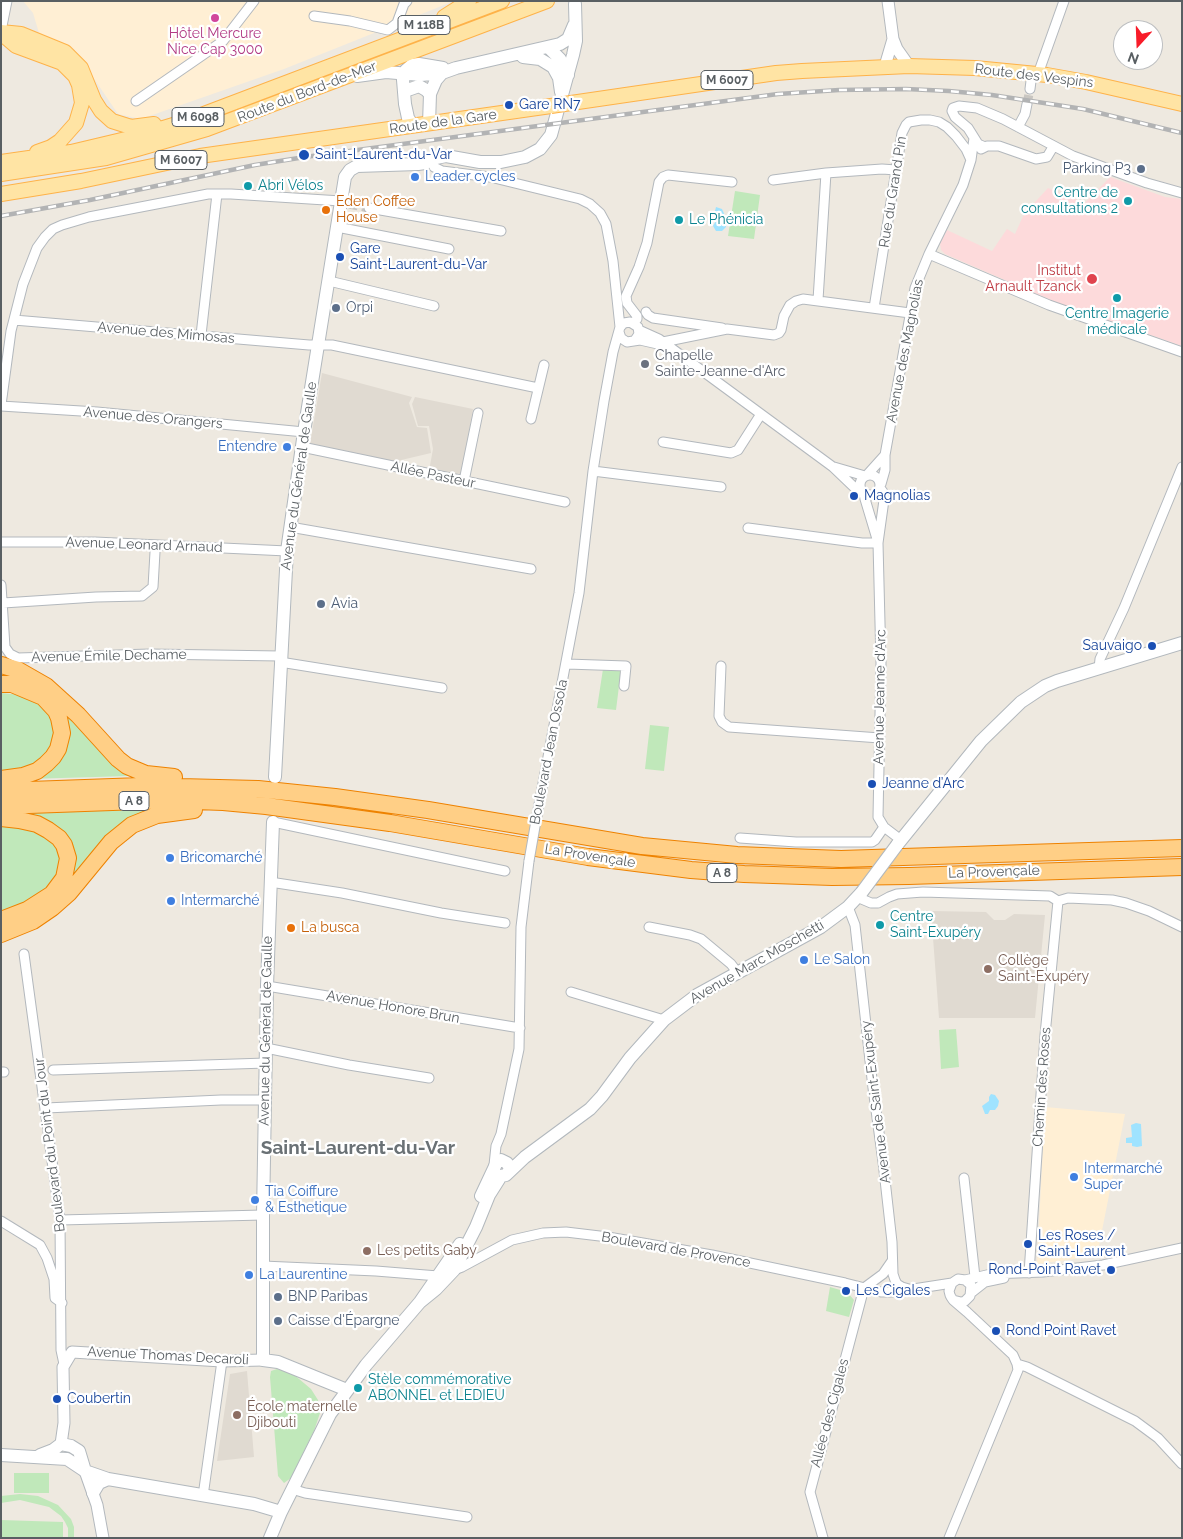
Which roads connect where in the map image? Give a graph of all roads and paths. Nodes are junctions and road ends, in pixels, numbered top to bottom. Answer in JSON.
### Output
{"nodes":[{"id":1,"x":7,"y":1,"type":"edge"},
{"id":2,"x":254,"y":1,"type":"edge"},
{"id":3,"x":407,"y":1,"type":"edge"},
{"id":4,"x":469,"y":1,"type":"edge"},
{"id":5,"x":502,"y":1,"type":"edge"},
{"id":6,"x":547,"y":1,"type":"edge"},
{"id":7,"x":888,"y":1,"type":"edge"},
{"id":8,"x":1064,"y":1,"type":"edge"},
{"id":9,"x":575,"y":4,"type":"dead end"},
{"id":10,"x":314,"y":16,"type":"dead end"},
{"id":11,"x":576,"y":20,"type":"junction"},
{"id":12,"x":1,"y":32,"type":"edge"},
{"id":13,"x":893,"y":39,"type":"junction"},
{"id":14,"x":435,"y":44,"type":"junction"},
{"id":15,"x":388,"y":45,"type":"junction"},
{"id":16,"x":549,"y":48,"type":"junction"},
{"id":17,"x":510,"y":56,"type":"junction"},
{"id":18,"x":885,"y":66,"type":"junction"},
{"id":19,"x":909,"y":66,"type":"junction"},
{"id":20,"x":437,"y":70,"type":"junction"},
{"id":21,"x":404,"y":74,"type":"junction"},
{"id":22,"x":1035,"y":74,"type":"junction"},
{"id":23,"x":568,"y":75,"type":"junction"},
{"id":24,"x":345,"y":77,"type":"junction"},
{"id":25,"x":1030,"y":89,"type":"tunnel mouth"},
{"id":26,"x":264,"y":90,"type":"junction"},
{"id":27,"x":430,"y":94,"type":"junction"},
{"id":28,"x":405,"y":98,"type":"junction"},
{"id":29,"x":566,"y":100,"type":"junction"},
{"id":30,"x":136,"y":101,"type":"dead end"},
{"id":31,"x":1182,"y":104,"type":"edge"},
{"id":32,"x":1003,"y":119,"type":"junction"},
{"id":33,"x":429,"y":124,"type":"junction"},
{"id":34,"x":413,"y":126,"type":"junction"},
{"id":35,"x":1018,"y":127,"type":"junction"},
{"id":36,"x":394,"y":128,"type":"junction"},
{"id":37,"x":974,"y":138,"type":"junction"},
{"id":38,"x":986,"y":146,"type":"junction"},
{"id":39,"x":1053,"y":147,"type":"junction"},
{"id":40,"x":971,"y":160,"type":"junction"},
{"id":41,"x":431,"y":161,"type":"junction"},
{"id":42,"x":5,"y":162,"type":"edge"},
{"id":43,"x":896,"y":170,"type":"junction"},
{"id":44,"x":826,"y":173,"type":"junction"},
{"id":45,"x":1,"y":174,"type":"edge"},
{"id":46,"x":773,"y":180,"type":"dead end"},
{"id":47,"x":732,"y":182,"type":"dead end"},
{"id":48,"x":1182,"y":193,"type":"edge"},
{"id":49,"x":2,"y":194,"type":"edge"},
{"id":50,"x":217,"y":194,"type":"junction"},
{"id":51,"x":344,"y":203,"type":"junction"},
{"id":52,"x":369,"y":208,"type":"tunnel mouth"},
{"id":53,"x":337,"y":227,"type":"junction"},
{"id":54,"x":501,"y":231,"type":"dead end"},
{"id":55,"x":449,"y":249,"type":"dead end"},
{"id":56,"x":929,"y":254,"type":"junction"},
{"id":57,"x":329,"y":282,"type":"junction"},
{"id":58,"x":818,"y":300,"type":"junction"},
{"id":59,"x":618,"y":301,"type":"junction"},
{"id":60,"x":434,"y":306,"type":"dead end"},
{"id":61,"x":874,"y":308,"type":"junction"},
{"id":62,"x":646,"y":312,"type":"dead end"},
{"id":63,"x":910,"y":313,"type":"junction"},
{"id":64,"x":14,"y":320,"type":"junction"},
{"id":65,"x":634,"y":325,"type":"junction"},
{"id":66,"x":727,"y":329,"type":"junction"},
{"id":67,"x":620,"y":330,"type":"junction"},
{"id":68,"x":201,"y":335,"type":"junction"},
{"id":69,"x":631,"y":341,"type":"junction"},
{"id":70,"x":319,"y":344,"type":"junction"},
{"id":71,"x":665,"y":344,"type":"junction"},
{"id":72,"x":1182,"y":352,"type":"edge"},
{"id":73,"x":544,"y":365,"type":"dead end"},
{"id":74,"x":609,"y":371,"type":"junction"},
{"id":75,"x":538,"y":388,"type":"junction"},
{"id":76,"x":1,"y":406,"type":"edge"},
{"id":77,"x":478,"y":413,"type":"dead end"},
{"id":78,"x":761,"y":414,"type":"junction"},
{"id":79,"x":531,"y":419,"type":"dead end"},
{"id":80,"x":304,"y":432,"type":"junction"},
{"id":81,"x":663,"y":442,"type":"dead end"},
{"id":82,"x":302,"y":447,"type":"junction"},
{"id":83,"x":885,"y":455,"type":"junction"},
{"id":84,"x":833,"y":467,"type":"junction"},
{"id":85,"x":1182,"y":467,"type":"edge"},
{"id":86,"x":593,"y":471,"type":"junction"},
{"id":87,"x":866,"y":475,"type":"junction"},
{"id":88,"x":464,"y":481,"type":"junction"},
{"id":89,"x":880,"y":486,"type":"junction"},
{"id":90,"x":721,"y":487,"type":"dead end"},
{"id":91,"x":863,"y":492,"type":"junction"},
{"id":92,"x":565,"y":502,"type":"dead end"},
{"id":93,"x":290,"y":527,"type":"junction"},
{"id":94,"x":748,"y":528,"type":"dead end"},
{"id":95,"x":1,"y":542,"type":"edge"},
{"id":96,"x":878,"y":543,"type":"junction"},
{"id":97,"x":287,"y":551,"type":"junction"},
{"id":98,"x":155,"y":552,"type":"dead end"},
{"id":99,"x":531,"y":569,"type":"dead end"},
{"id":100,"x":1,"y":585,"type":"edge"},
{"id":101,"x":3,"y":603,"type":"junction"},
{"id":102,"x":1182,"y":644,"type":"edge"},
{"id":103,"x":280,"y":659,"type":"junction"},
{"id":104,"x":566,"y":664,"type":"junction"},
{"id":105,"x":1,"y":665,"type":"edge"},
{"id":106,"x":721,"y":666,"type":"dead end"},
{"id":107,"x":1104,"y":666,"type":"junction"},
{"id":108,"x":5,"y":683,"type":"edge"},
{"id":109,"x":624,"y":686,"type":"dead end"},
{"id":110,"x":442,"y":688,"type":"dead end"},
{"id":111,"x":880,"y":738,"type":"junction"},
{"id":112,"x":275,"y":777,"type":"dead end"},
{"id":113,"x":1,"y":779,"type":"edge"},
{"id":114,"x":258,"y":789,"type":"junction"},
{"id":115,"x":1,"y":791,"type":"edge"},
{"id":116,"x":1,"y":806,"type":"edge"},
{"id":117,"x":266,"y":806,"type":"junction"},
{"id":118,"x":1,"y":818,"type":"edge"},
{"id":119,"x":272,"y":822,"type":"joint"},
{"id":120,"x":884,"y":827,"type":"junction"},
{"id":121,"x":740,"y":838,"type":"dead end"},
{"id":122,"x":899,"y":843,"type":"junction"},
{"id":123,"x":1182,"y":848,"type":"edge"},
{"id":124,"x":1182,"y":867,"type":"edge"},
{"id":125,"x":505,"y":871,"type":"dead end"},
{"id":126,"x":270,"y":882,"type":"junction"},
{"id":127,"x":860,"y":894,"type":"junction"},
{"id":128,"x":1058,"y":901,"type":"junction"},
{"id":129,"x":848,"y":907,"type":"junction"},
{"id":130,"x":1,"y":920,"type":"edge"},
{"id":131,"x":505,"y":923,"type":"dead end"},
{"id":132,"x":649,"y":927,"type":"dead end"},
{"id":133,"x":1182,"y":928,"type":"edge"},
{"id":134,"x":1,"y":934,"type":"edge"},
{"id":135,"x":24,"y":954,"type":"dead end"},
{"id":136,"x":737,"y":972,"type":"junction"},
{"id":137,"x":267,"y":986,"type":"junction"},
{"id":138,"x":571,"y":992,"type":"dead end"},
{"id":139,"x":664,"y":1020,"type":"junction"},
{"id":140,"x":520,"y":1028,"type":"junction"},
{"id":141,"x":266,"y":1048,"type":"junction"},
{"id":142,"x":266,"y":1063,"type":"junction"},
{"id":143,"x":54,"y":1070,"type":"dead end"},
{"id":144,"x":429,"y":1078,"type":"dead end"},
{"id":145,"x":265,"y":1100,"type":"junction"},
{"id":146,"x":46,"y":1108,"type":"junction"},
{"id":147,"x":501,"y":1168,"type":"junction"},
{"id":148,"x":964,"y":1178,"type":"dead end"},
{"id":149,"x":263,"y":1215,"type":"junction"},
{"id":150,"x":60,"y":1220,"type":"junction"},
{"id":151,"x":1,"y":1222,"type":"edge"},
{"id":152,"x":1182,"y":1248,"type":"edge"},
{"id":153,"x":454,"y":1252,"type":"junction"},
{"id":154,"x":893,"y":1259,"type":"junction"},
{"id":155,"x":263,"y":1266,"type":"junction"},
{"id":156,"x":454,"y":1270,"type":"junction"},
{"id":157,"x":1029,"y":1272,"type":"junction"},
{"id":158,"x":438,"y":1276,"type":"junction"},
{"id":159,"x":975,"y":1277,"type":"junction"},
{"id":160,"x":965,"y":1280,"type":"junction"},
{"id":161,"x":952,"y":1283,"type":"junction"},
{"id":162,"x":864,"y":1288,"type":"junction"},
{"id":163,"x":921,"y":1288,"type":"junction"},
{"id":164,"x":910,"y":1289,"type":"junction"},
{"id":165,"x":970,"y":1296,"type":"junction"},
{"id":166,"x":952,"y":1297,"type":"junction"},
{"id":167,"x":420,"y":1302,"type":"junction"},
{"id":168,"x":62,"y":1303,"type":"junction"},
{"id":169,"x":976,"y":1320,"type":"junction"},
{"id":170,"x":62,"y":1338,"type":"junction"},
{"id":171,"x":72,"y":1352,"type":"junction"},
{"id":172,"x":263,"y":1360,"type":"junction"},
{"id":173,"x":222,"y":1361,"type":"junction"},
{"id":174,"x":64,"y":1364,"type":"junction"},
{"id":175,"x":1017,"y":1364,"type":"junction"},
{"id":176,"x":347,"y":1390,"type":"junction"},
{"id":177,"x":61,"y":1444,"type":"junction"},
{"id":178,"x":77,"y":1449,"type":"junction"},
{"id":179,"x":1,"y":1456,"type":"edge"},
{"id":180,"x":36,"y":1456,"type":"junction"},
{"id":181,"x":67,"y":1459,"type":"junction"},
{"id":182,"x":1182,"y":1464,"type":"edge"},
{"id":183,"x":85,"y":1471,"type":"junction"},
{"id":184,"x":108,"y":1479,"type":"junction"},
{"id":185,"x":292,"y":1490,"type":"junction"},
{"id":186,"x":93,"y":1493,"type":"junction"},
{"id":187,"x":204,"y":1496,"type":"junction"},
{"id":188,"x":281,"y":1512,"type":"junction"},
{"id":189,"x":467,"y":1517,"type":"dead end"},
{"id":190,"x":102,"y":1538,"type":"edge"},
{"id":191,"x":270,"y":1538,"type":"edge"},
{"id":192,"x":823,"y":1538,"type":"edge"},
{"id":193,"x":949,"y":1538,"type":"edge"}],
"edges":[{"from":1,"to":12,"type":"street"},
{"from":2,"to":30,"type":"street"},
{"from":3,"to":10,"type":"street"},
{"from":4,"to":15,"type":"main road","number":"M 118B"},
{"from":5,"to":15,"type":"main road","name":"Route du Bord-de-Mer","number":"M 6098"},
{"from":6,"to":14,"type":"main road","name":"Route du Bord-de-Mer","number":"M 6098"},
{"from":7,"to":13,"type":"street"},
{"from":8,"to":22,"type":"street"},
{"from":9,"to":11,"type":"main road"},
{"from":11,"to":16,"type":"main road"},
{"from":11,"to":23,"type":"main road"},
{"from":12,"to":26,"type":"main road"},
{"from":12,"to":42,"type":"main road"},
{"from":13,"to":18,"type":"street"},
{"from":13,"to":19,"type":"street"},
{"from":14,"to":20,"type":"main road","number":"M 118B"},
{"from":14,"to":24,"type":"main road","name":"Route du Bord-de-Mer","number":"M 6098"},
{"from":15,"to":26,"type":"main road","name":"Route du Bord-de-Mer","number":"M 6098"},
{"from":16,"to":17,"type":"main road"},
{"from":16,"to":23,"type":"main road"},
{"from":17,"to":20,"type":"main road"},
{"from":17,"to":29,"type":"main road"},
{"from":18,"to":19,"type":"main road","name":"Route des Vespins","number":"M 6007"},
{"from":18,"to":29,"type":"main road","name":"Route de la Gare","number":"M 6007"},
{"from":19,"to":22,"type":"main road","name":"Route des Vespins","number":"M 6007"},
{"from":20,"to":21,"type":"main road"},
{"from":20,"to":27,"type":"main road","number":"M 118B"},
{"from":21,"to":24,"type":"main road"},
{"from":21,"to":28,"type":"main road"},
{"from":22,"to":25,"type":"street"},
{"from":22,"to":31,"type":"main road","name":"Route des Vespins","number":"M 6007"},
{"from":23,"to":29,"type":"main road"},
{"from":24,"to":45,"type":"main road","name":"Route du Bord-de-Mer","number":"M 6098"},
{"from":26,"to":42,"type":"main road","name":"Route du Bord-de-Mer","number":"M 6098"},
{"from":27,"to":28,"type":"main road"},
{"from":27,"to":33,"type":"main road","number":"M 118B"},
{"from":28,"to":34,"type":"main road"},
{"from":28,"to":36,"type":"main road"},
{"from":29,"to":33,"type":"main road","name":"Route de la Gare","number":"M 6007","bridge":true},
{"from":29,"to":41,"type":"main road"},
{"from":32,"to":35,"type":"street"},
{"from":32,"to":35,"type":"street"},
{"from":32,"to":37,"type":"street"},
{"from":33,"to":34,"type":"main road","name":"Route de la Gare","number":"M 6007"},
{"from":34,"to":36,"type":"main road","name":"Route de la Gare","number":"M 6007"},
{"from":35,"to":39,"type":"street"},
{"from":36,"to":49,"type":"main road","name":"Route de la Gare","number":"M 6007"},
{"from":37,"to":38,"type":"street"},
{"from":37,"to":40,"type":"street","name":"Avenue des Magnolias"},
{"from":38,"to":39,"type":"street"},
{"from":38,"to":40,"type":"street"},
{"from":39,"to":48,"type":"street"},
{"from":40,"to":43,"type":"street","name":"Rue du Grand Pin"},
{"from":40,"to":56,"type":"street","name":"Avenue des Magnolias"},
{"from":41,"to":51,"type":"main road","name":"Avenue du Général de Gaulle"},
{"from":41,"to":59,"type":"street","name":"Boulevard Jean Ossola"},
{"from":43,"to":44,"type":"street"},
{"from":43,"to":61,"type":"street","name":"Rue du Grand Pin"},
{"from":44,"to":46,"type":"street"},
{"from":44,"to":58,"type":"street"},
{"from":47,"to":65,"type":"street"},
{"from":50,"to":51,"type":"street"},
{"from":50,"to":64,"type":"street"},
{"from":50,"to":68,"type":"street"},
{"from":51,"to":53,"type":"main road","name":"Avenue du Général de Gaulle"},
{"from":52,"to":54,"type":"street"},
{"from":53,"to":55,"type":"street"},
{"from":53,"to":57,"type":"main road","name":"Avenue du Général de Gaulle"},
{"from":56,"to":63,"type":"street","name":"Avenue des Magnolias"},
{"from":56,"to":72,"type":"street"},
{"from":57,"to":60,"type":"street"},
{"from":57,"to":70,"type":"main road","name":"Avenue du Général de Gaulle"},
{"from":58,"to":61,"type":"street"},
{"from":58,"to":66,"type":"street"},
{"from":59,"to":65,"type":"street","name":"Boulevard Jean Ossola"},
{"from":59,"to":67,"type":"street","name":"Boulevard Jean Ossola"},
{"from":61,"to":63,"type":"street"},
{"from":62,"to":66,"type":"street"},
{"from":63,"to":83,"type":"street","name":"Avenue des Magnolias"},
{"from":64,"to":68,"type":"street","name":"Avenue des Mimosas"},
{"from":64,"to":76,"type":"street"},
{"from":65,"to":67,"type":"street"},
{"from":65,"to":69,"type":"street"},
{"from":65,"to":71,"type":"street"},
{"from":66,"to":71,"type":"street"},
{"from":67,"to":69,"type":"street"},
{"from":67,"to":74,"type":"street","name":"Boulevard Jean Ossola"},
{"from":68,"to":70,"type":"street","name":"Avenue des Mimosas"},
{"from":69,"to":71,"type":"street"},
{"from":69,"to":74,"type":"street","name":"Boulevard Jean Ossola"},
{"from":70,"to":75,"type":"street","name":"Avenue des Mimosas"},
{"from":70,"to":80,"type":"main road","name":"Avenue du Général de Gaulle"},
{"from":71,"to":78,"type":"street"},
{"from":73,"to":75,"type":"street"},
{"from":74,"to":86,"type":"street","name":"Boulevard Jean Ossola"},
{"from":75,"to":79,"type":"street"},
{"from":76,"to":80,"type":"street","name":"Avenue des Orangers"},
{"from":77,"to":88,"type":"street"},
{"from":78,"to":81,"type":"street"},
{"from":78,"to":84,"type":"street"},
{"from":80,"to":82,"type":"main road","name":"Avenue du Général de Gaulle"},
{"from":82,"to":88,"type":"street","name":"Allée Pasteur"},
{"from":82,"to":93,"type":"main road","name":"Avenue du Général de Gaulle"},
{"from":83,"to":87,"type":"street"},
{"from":83,"to":89,"type":"street","name":"Avenue des Magnolias"},
{"from":84,"to":87,"type":"street"},
{"from":84,"to":91,"type":"street"},
{"from":85,"to":107,"type":"street"},
{"from":86,"to":90,"type":"street"},
{"from":86,"to":104,"type":"street","name":"Boulevard Jean Ossola"},
{"from":87,"to":89,"type":"street"},
{"from":87,"to":91,"type":"street"},
{"from":88,"to":92,"type":"street","name":"Allée Pasteur"},
{"from":89,"to":91,"type":"street"},
{"from":89,"to":96,"type":"street","name":"Avenue Jeanne d'Arc"},
{"from":91,"to":96,"type":"street","name":"Avenue Jeanne d'Arc"},
{"from":93,"to":97,"type":"main road","name":"Avenue du Général de Gaulle"},
{"from":93,"to":99,"type":"street"},
{"from":94,"to":96,"type":"street"},
{"from":95,"to":97,"type":"street","name":"Avenue Leonard Arnaud"},
{"from":96,"to":111,"type":"street","name":"Avenue Jeanne d'Arc"},
{"from":97,"to":103,"type":"main road","name":"Avenue du Général de Gaulle"},
{"from":98,"to":101,"type":"street"},
{"from":100,"to":101,"type":"street","name":"Avenue Émile Dechame"},
{"from":101,"to":103,"type":"street","name":"Avenue Émile Dechame"},
{"from":102,"to":107,"type":"main road","name":"Avenue Marc Moschetti"},
{"from":103,"to":110,"type":"street"},
{"from":103,"to":112,"type":"main road","name":"Avenue du Général de Gaulle"},
{"from":104,"to":109,"type":"street"},
{"from":104,"to":140,"type":"street","name":"Boulevard Jean Ossola","bridge":true},
{"from":105,"to":114,"type":"highway"},
{"from":106,"to":111,"type":"street"},
{"from":107,"to":122,"type":"main road","name":"Avenue Marc Moschetti"},
{"from":108,"to":113,"type":"highway"},
{"from":111,"to":120,"type":"street","name":"Avenue Jeanne d'Arc"},
{"from":114,"to":115,"type":"highway","name":"La Provençale","number":"A 8"},
{"from":114,"to":123,"type":"highway","name":"La Provençale","number":"A 8"},
{"from":116,"to":117,"type":"highway","name":"La Provençale","number":"A 8"},
{"from":117,"to":124,"type":"highway","name":"La Provençale","number":"A 8"},
{"from":117,"to":134,"type":"highway"},
{"from":118,"to":130,"type":"highway"},
{"from":119,"to":125,"type":"street"},
{"from":119,"to":126,"type":"main road","name":"Avenue du Général de Gaulle"},
{"from":120,"to":121,"type":"street"},
{"from":120,"to":122,"type":"street"},
{"from":122,"to":127,"type":"main road","name":"Avenue Marc Moschetti","bridge":true},
{"from":126,"to":131,"type":"street"},
{"from":126,"to":137,"type":"main road","name":"Avenue du Général de Gaulle"},
{"from":127,"to":128,"type":"street"},
{"from":127,"to":129,"type":"main road","name":"Avenue Marc Moschetti"},
{"from":128,"to":133,"type":"street"},
{"from":128,"to":157,"type":"street","name":"Chemin des Roses"},
{"from":129,"to":136,"type":"main road","name":"Avenue Marc Moschetti"},
{"from":129,"to":154,"type":"street","name":"Avenue de Saint-Exupéry"},
{"from":132,"to":136,"type":"street"},
{"from":135,"to":146,"type":"street","name":"Boulevard du Point du Jour"},
{"from":136,"to":139,"type":"main road","name":"Avenue Marc Moschetti"},
{"from":137,"to":140,"type":"street","name":"Avenue Honore Brun"},
{"from":137,"to":141,"type":"main road","name":"Avenue du Général de Gaulle"},
{"from":138,"to":139,"type":"street"},
{"from":139,"to":147,"type":"main road","name":"Avenue Marc Moschetti"},
{"from":140,"to":147,"type":"street","name":"Boulevard Jean Ossola"},
{"from":141,"to":142,"type":"main road","name":"Avenue du Général de Gaulle"},
{"from":141,"to":144,"type":"street"},
{"from":142,"to":143,"type":"street"},
{"from":142,"to":145,"type":"main road","name":"Avenue du Général de Gaulle"},
{"from":145,"to":146,"type":"street"},
{"from":145,"to":149,"type":"main road","name":"Avenue du Général de Gaulle"},
{"from":146,"to":150,"type":"street","name":"Boulevard du Point du Jour"},
{"from":147,"to":153,"type":"main road"},
{"from":147,"to":156,"type":"main road"},
{"from":148,"to":159,"type":"street"},
{"from":149,"to":150,"type":"street"},
{"from":149,"to":155,"type":"main road","name":"Avenue du Général de Gaulle"},
{"from":150,"to":168,"type":"street","name":"Boulevard du Point du Jour"},
{"from":151,"to":168,"type":"street"},
{"from":152,"to":157,"type":"street"},
{"from":153,"to":156,"type":"street"},
{"from":153,"to":158,"type":"main road"},
{"from":154,"to":162,"type":"street"},
{"from":154,"to":164,"type":"street","name":"Avenue de Saint-Exupéry"},
{"from":155,"to":158,"type":"street"},
{"from":155,"to":172,"type":"main road","name":"Avenue du Général de Gaulle"},
{"from":156,"to":158,"type":"street","name":"Boulevard de Provence"},
{"from":156,"to":162,"type":"street","name":"Boulevard de Provence"},
{"from":156,"to":167,"type":"main road"},
{"from":157,"to":159,"type":"street"},
{"from":157,"to":165,"type":"street"},
{"from":158,"to":167,"type":"main road"},
{"from":159,"to":160,"type":"street"},
{"from":160,"to":161,"type":"street"},
{"from":160,"to":165,"type":"street"},
{"from":161,"to":163,"type":"street","name":"Boulevard de Provence"},
{"from":161,"to":166,"type":"street"},
{"from":162,"to":164,"type":"street","name":"Boulevard de Provence"},
{"from":162,"to":192,"type":"street","name":"Allée des Cigales"},
{"from":163,"to":164,"type":"street","name":"Boulevard de Provence"},
{"from":163,"to":166,"type":"street","name":"Boulevard de Provence"},
{"from":165,"to":166,"type":"street"},
{"from":165,"to":169,"type":"street"},
{"from":166,"to":169,"type":"street"},
{"from":167,"to":176,"type":"main road"},
{"from":168,"to":170,"type":"street","name":"Boulevard du Point du Jour"},
{"from":169,"to":175,"type":"street"},
{"from":170,"to":171,"type":"street"},
{"from":170,"to":174,"type":"street","name":"Boulevard du Point du Jour"},
{"from":171,"to":173,"type":"street","name":"Avenue Thomas Decaroli"},
{"from":171,"to":174,"type":"street"},
{"from":172,"to":173,"type":"street","name":"Avenue Thomas Decaroli"},
{"from":172,"to":176,"type":"main road"},
{"from":173,"to":187,"type":"street"},
{"from":174,"to":177,"type":"street","name":"Boulevard du Point du Jour"},
{"from":175,"to":182,"type":"street"},
{"from":175,"to":193,"type":"street"},
{"from":176,"to":185,"type":"main road"},
{"from":177,"to":178,"type":"main road"},
{"from":177,"to":180,"type":"main road"},
{"from":177,"to":181,"type":"main road"},
{"from":178,"to":181,"type":"main road"},
{"from":178,"to":183,"type":"main road"},
{"from":179,"to":180,"type":"main road"},
{"from":180,"to":181,"type":"main road"},
{"from":181,"to":183,"type":"main road"},
{"from":183,"to":184,"type":"main road"},
{"from":183,"to":186,"type":"street"},
{"from":184,"to":186,"type":"main road"},
{"from":184,"to":187,"type":"main road"},
{"from":185,"to":188,"type":"main road"},
{"from":185,"to":189,"type":"street"},
{"from":186,"to":190,"type":"street"},
{"from":187,"to":188,"type":"main road"},
{"from":188,"to":191,"type":"main road"}]}
